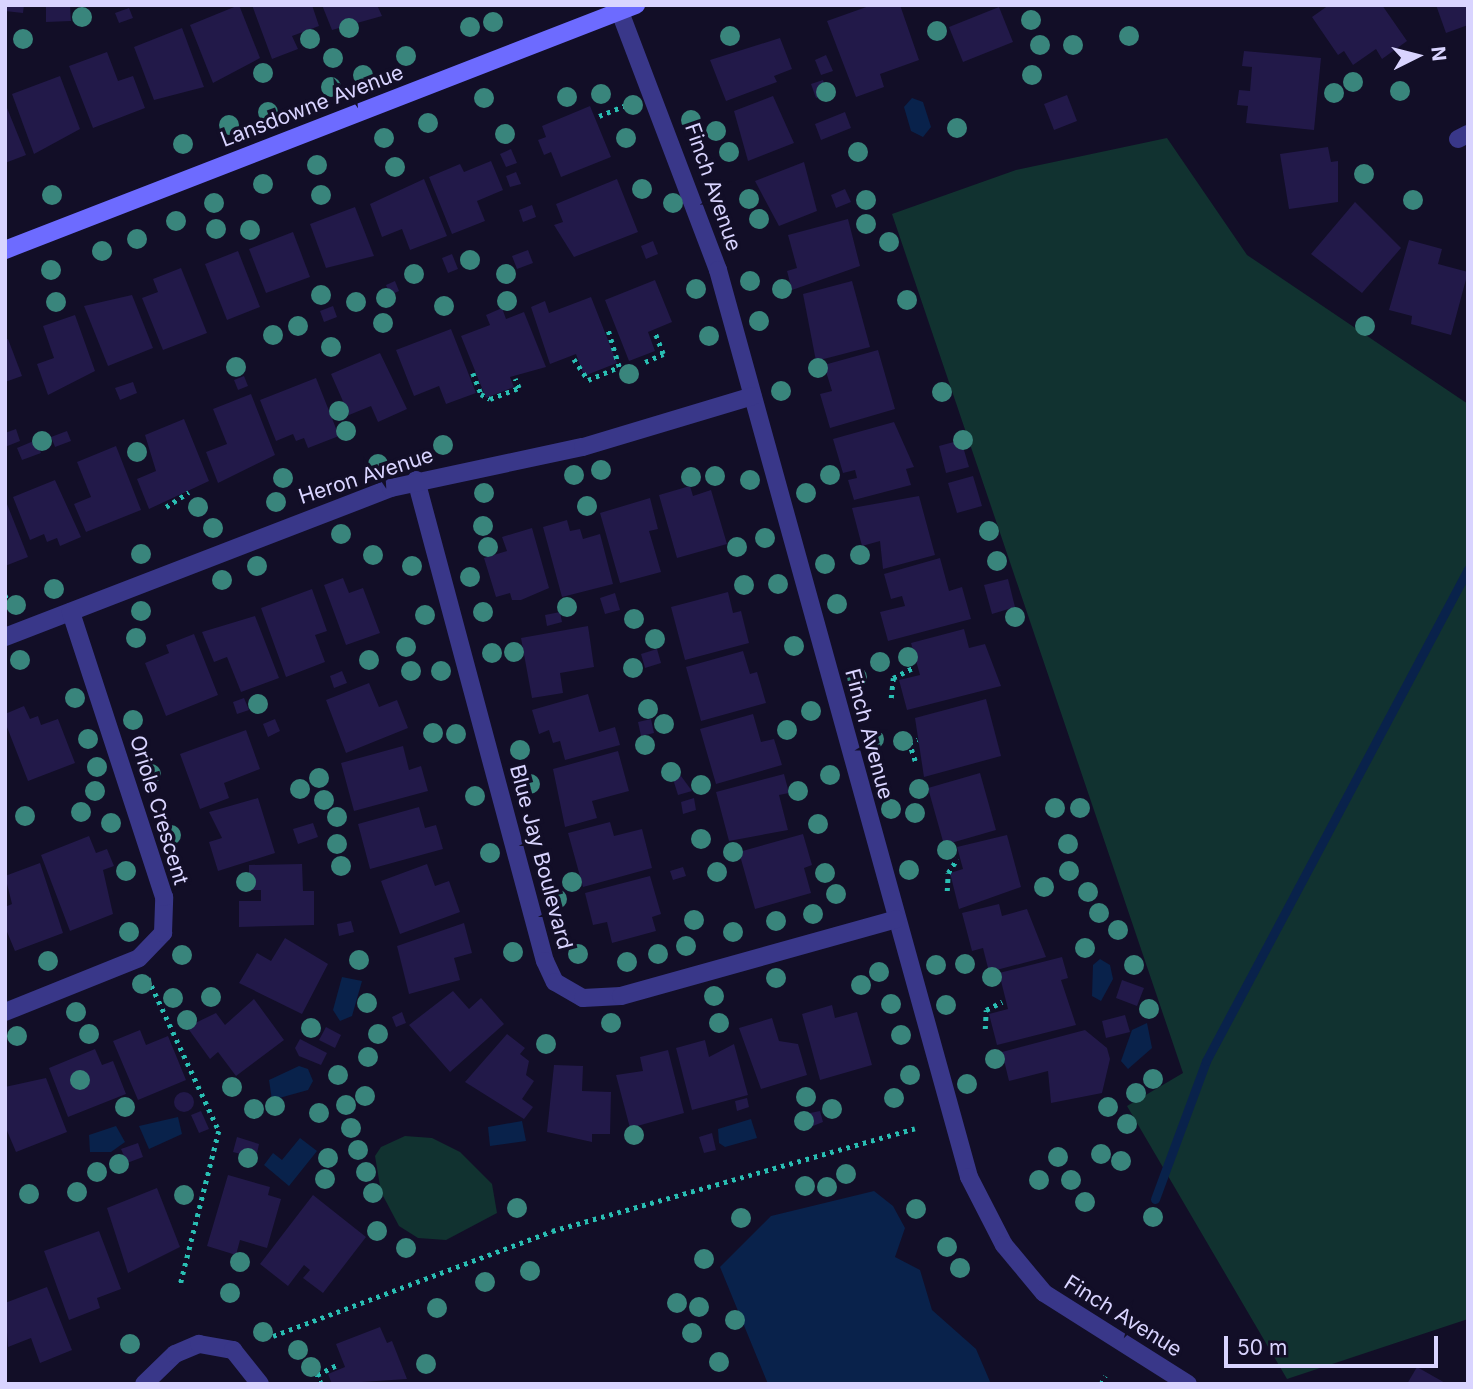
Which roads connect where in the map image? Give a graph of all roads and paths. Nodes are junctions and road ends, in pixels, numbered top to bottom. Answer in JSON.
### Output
{"nodes":[{"id":1,"x":628,"y":8,"type":"edge"},
{"id":2,"x":626,"y":105,"type":"dead end"},
{"id":3,"x":599,"y":116,"type":"dead end"},
{"id":4,"x":5,"y":250,"type":"edge"},
{"id":5,"x":607,"y":327,"type":"dead end"},
{"id":6,"x":654,"y":331,"type":"dead end"},
{"id":7,"x":574,"y":359,"type":"dead end"},
{"id":8,"x":645,"y":362,"type":"dead end"},
{"id":9,"x":473,"y":373,"type":"dead end"},
{"id":10,"x":515,"y":379,"type":"dead end"},
{"id":11,"x":753,"y":396,"type":"junction"},
{"id":12,"x":416,"y":480,"type":"junction"},
{"id":13,"x":189,"y":492,"type":"dead end"},
{"id":14,"x":166,"y":507,"type":"dead end"},
{"id":15,"x":71,"y":612,"type":"junction"},
{"id":16,"x":5,"y":637,"type":"edge"},
{"id":17,"x":913,"y":668,"type":"dead end"},
{"id":18,"x":891,"y":698,"type":"dead end"},
{"id":19,"x":917,"y":740,"type":"dead end"},
{"id":20,"x":915,"y":761,"type":"dead end"},
{"id":21,"x":957,"y":859,"type":"dead end"},
{"id":22,"x":947,"y":891,"type":"dead end"},
{"id":23,"x":896,"y":919,"type":"junction"},
{"id":24,"x":139,"y":958,"type":"junction"},
{"id":25,"x":1002,"y":1002,"type":"dead end"},
{"id":26,"x":5,"y":1012,"type":"edge"},
{"id":27,"x":985,"y":1029,"type":"dead end"},
{"id":28,"x":915,"y":1128,"type":"dead end"},
{"id":29,"x":180,"y":1286,"type":"dead end"},
{"id":30,"x":273,"y":1336,"type":"dead end"},
{"id":31,"x":337,"y":1365,"type":"dead end"},
{"id":32,"x":1105,"y":1376,"type":"dead end"},
{"id":33,"x":144,"y":1384,"type":"edge"},
{"id":34,"x":260,"y":1384,"type":"edge"},
{"id":35,"x":321,"y":1384,"type":"edge"},
{"id":36,"x":1101,"y":1384,"type":"edge"},
{"id":37,"x":1188,"y":1384,"type":"edge"}],
"edges":[{"from":1,"to":4,"type":"main road","name":"Lansdowne Avenue"},
{"from":1,"to":11,"type":"street","name":"Finch Avenue"},
{"from":2,"to":3,"type":"path"},
{"from":5,"to":7,"type":"path"},
{"from":6,"to":8,"type":"path"},
{"from":9,"to":10,"type":"path"},
{"from":11,"to":12,"type":"street","name":"Heron Avenue"},
{"from":11,"to":23,"type":"street","name":"Finch Avenue"},
{"from":12,"to":15,"type":"street","name":"Heron Avenue"},
{"from":12,"to":23,"type":"street","name":"Blue Jay Boulevard"},
{"from":13,"to":14,"type":"path"},
{"from":15,"to":16,"type":"street","name":"Heron Avenue"},
{"from":15,"to":24,"type":"street","name":"Oriole Crescent"},
{"from":17,"to":18,"type":"path"},
{"from":19,"to":20,"type":"path"},
{"from":21,"to":22,"type":"path"},
{"from":23,"to":37,"type":"street","name":"Finch Avenue"},
{"from":24,"to":26,"type":"street","name":"Oriole Crescent"},
{"from":24,"to":29,"type":"path"},
{"from":25,"to":27,"type":"path"},
{"from":28,"to":30,"type":"path"},
{"from":31,"to":35,"type":"path"},
{"from":32,"to":36,"type":"path"},
{"from":33,"to":34,"type":"street"}]}
